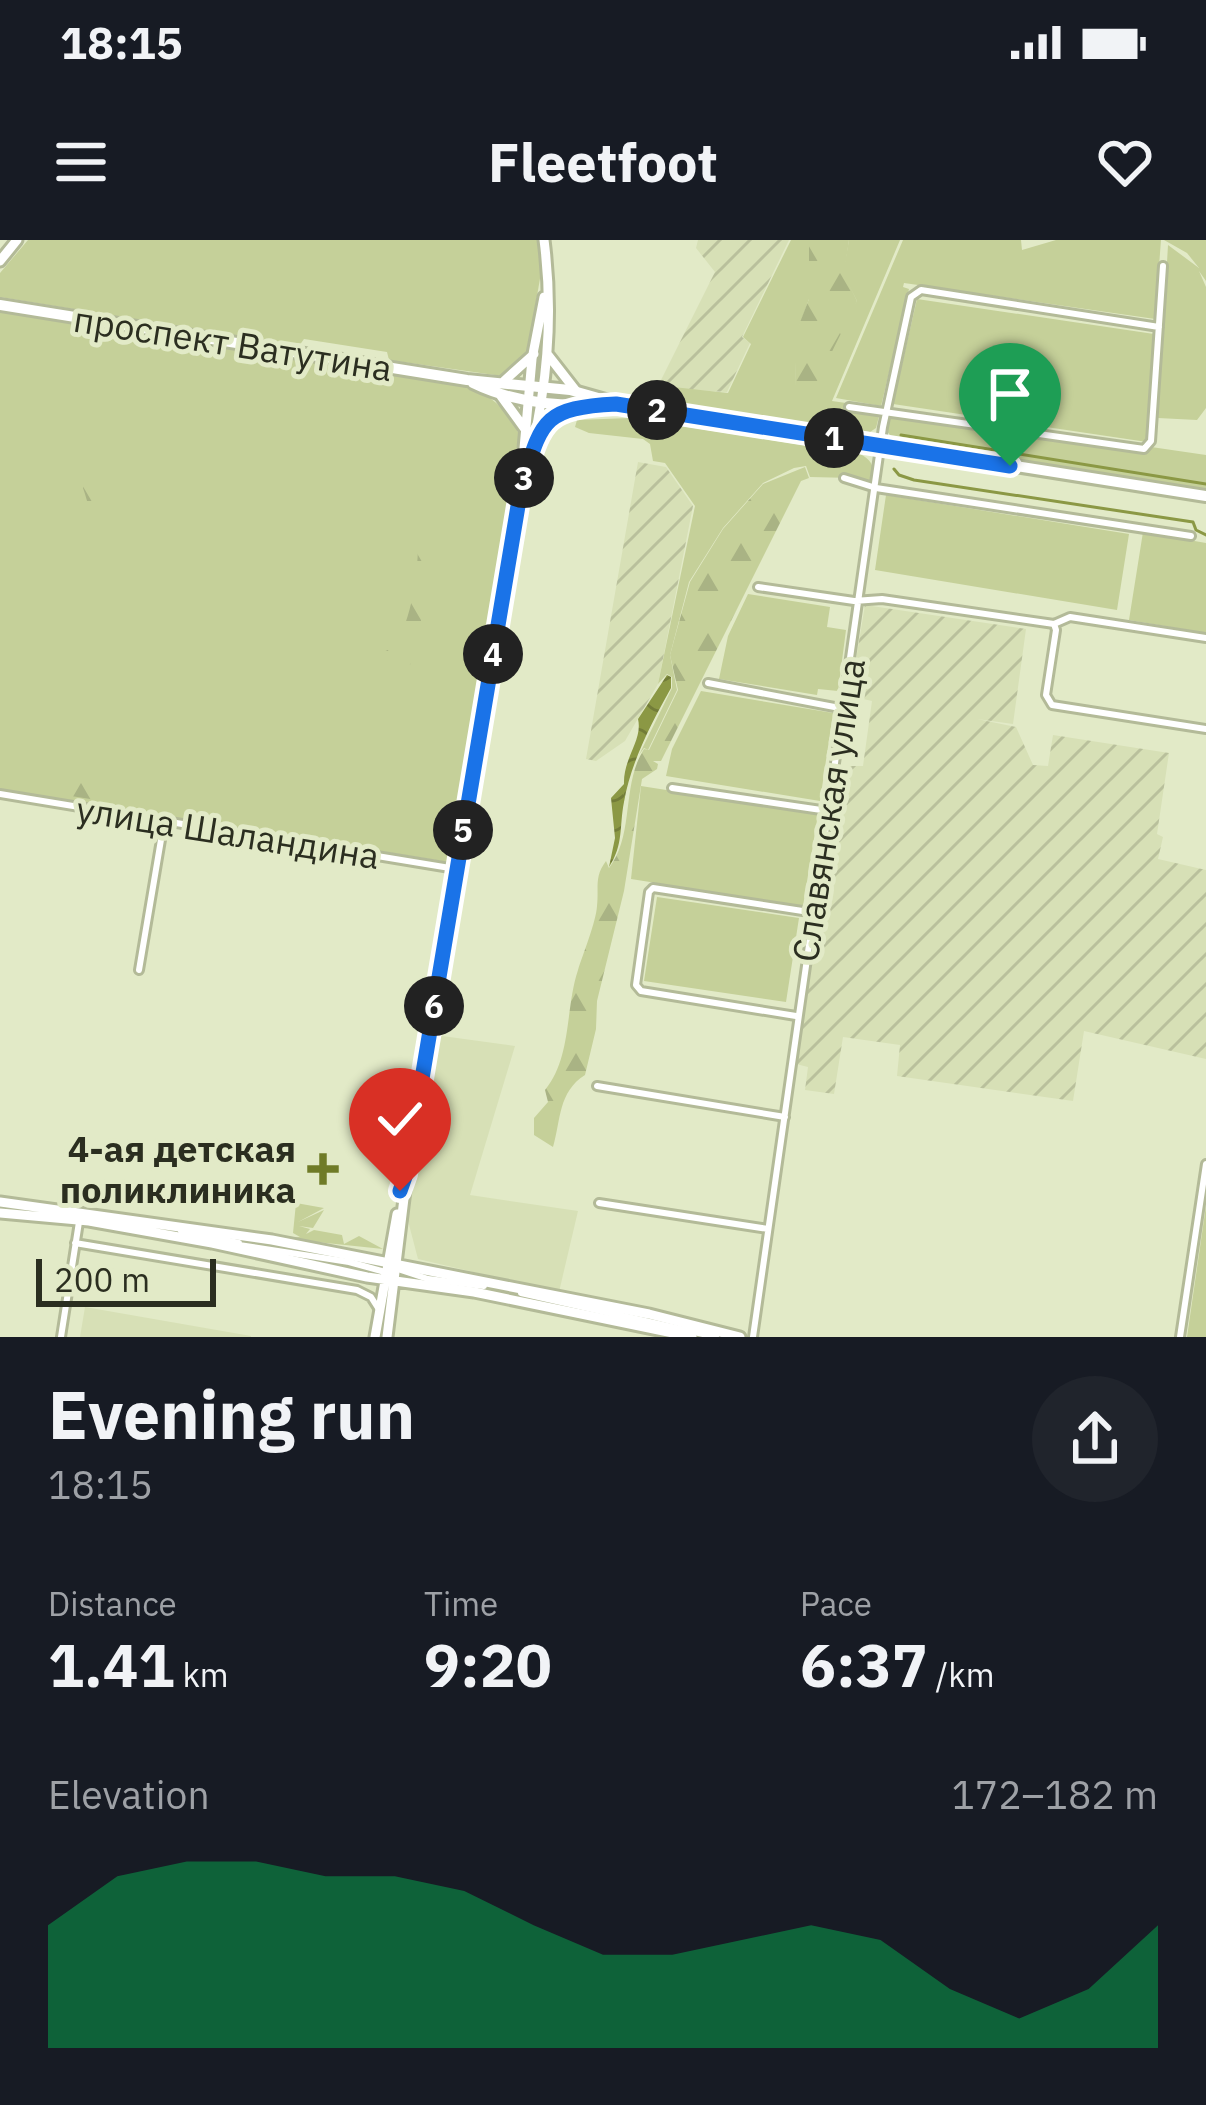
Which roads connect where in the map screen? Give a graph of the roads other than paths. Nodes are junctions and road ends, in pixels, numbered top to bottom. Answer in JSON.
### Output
{"nodes":[{"id":1,"x":17,"y":240,"type":"edge"},
{"id":2,"x":544,"y":240,"type":"edge"},
{"id":3,"x":0,"y":261,"type":"edge"},
{"id":4,"x":1162,"y":266,"type":"dead end"},
{"id":5,"x":547,"y":268,"type":"junction"},
{"id":6,"x":0,"y":305,"type":"edge"},
{"id":7,"x":1159,"y":327,"type":"junction"},
{"id":8,"x":533,"y":357,"type":"junction"},
{"id":9,"x":548,"y":357,"type":"junction"},
{"id":10,"x":467,"y":380,"type":"junction"},
{"id":11,"x":506,"y":381,"type":"junction"},
{"id":12,"x":573,"y":391,"type":"junction"},
{"id":13,"x":536,"y":393,"type":"junction"},
{"id":14,"x":504,"y":397,"type":"junction"},
{"id":15,"x":596,"y":401,"type":"junction"},
{"id":16,"x":570,"y":405,"type":"junction"},
{"id":17,"x":849,"y":407,"type":"dead end"},
{"id":18,"x":885,"y":413,"type":"junction"},
{"id":19,"x":526,"y":425,"type":"junction"},
{"id":20,"x":538,"y":427,"type":"junction"},
{"id":21,"x":881,"y":446,"type":"junction"},
{"id":22,"x":844,"y":478,"type":"dead end"},
{"id":23,"x":521,"y":488,"type":"junction"},
{"id":24,"x":876,"y":488,"type":"junction"},
{"id":25,"x":1206,"y":496,"type":"edge"},
{"id":26,"x":1191,"y":536,"type":"dead end"},
{"id":27,"x":758,"y":587,"type":"dead end"},
{"id":28,"x":860,"y":601,"type":"junction"},
{"id":29,"x":1054,"y":624,"type":"junction"},
{"id":30,"x":1206,"y":638,"type":"edge"},
{"id":31,"x":708,"y":683,"type":"dead end"},
{"id":32,"x":845,"y":709,"type":"junction"},
{"id":33,"x":1206,"y":729,"type":"edge"},
{"id":34,"x":672,"y":788,"type":"dead end"},
{"id":35,"x":0,"y":794,"type":"edge"},
{"id":36,"x":828,"y":811,"type":"junction"},
{"id":37,"x":164,"y":822,"type":"junction"},
{"id":38,"x":456,"y":869,"type":"junction"},
{"id":39,"x":811,"y":912,"type":"junction"},
{"id":40,"x":139,"y":970,"type":"dead end"},
{"id":41,"x":796,"y":1016,"type":"junction"},
{"id":42,"x":597,"y":1086,"type":"dead end"},
{"id":43,"x":785,"y":1118,"type":"junction"},
{"id":44,"x":1206,"y":1169,"type":"edge"},
{"id":45,"x":406,"y":1174,"type":"junction"},
{"id":46,"x":599,"y":1203,"type":"dead end"},
{"id":47,"x":3,"y":1206,"type":"edge"},
{"id":48,"x":78,"y":1220,"type":"junction"},
{"id":49,"x":163,"y":1226,"type":"junction"},
{"id":50,"x":769,"y":1229,"type":"junction"},
{"id":51,"x":76,"y":1243,"type":"junction"},
{"id":52,"x":212,"y":1243,"type":"junction"},
{"id":53,"x":400,"y":1245,"type":"junction"},
{"id":54,"x":271,"y":1248,"type":"junction"},
{"id":55,"x":350,"y":1255,"type":"junction"},
{"id":56,"x":391,"y":1271,"type":"junction"},
{"id":57,"x":434,"y":1271,"type":"junction"},
{"id":58,"x":357,"y":1275,"type":"junction"},
{"id":59,"x":414,"y":1284,"type":"junction"},
{"id":60,"x":381,"y":1295,"type":"junction"},
{"id":61,"x":392,"y":1304,"type":"junction"},
{"id":62,"x":378,"y":1308,"type":"junction"},
{"id":63,"x":61,"y":1337,"type":"edge"},
{"id":64,"x":375,"y":1337,"type":"edge"},
{"id":65,"x":387,"y":1337,"type":"edge"},
{"id":66,"x":692,"y":1337,"type":"edge"},
{"id":67,"x":716,"y":1337,"type":"edge"},
{"id":68,"x":740,"y":1337,"type":"edge"},
{"id":69,"x":753,"y":1337,"type":"edge"},
{"id":70,"x":1180,"y":1337,"type":"edge"}],
"edges":[{"from":1,"to":3,"type":"main road"},
{"from":2,"to":5,"type":"main road"},
{"from":4,"to":7,"type":"street"},
{"from":5,"to":8,"type":"main road"},
{"from":5,"to":9,"type":"main road"},
{"from":6,"to":10,"type":"main road","name":"проспект Ватутина"},
{"from":7,"to":18,"type":"street","name":"Славянская улица"},
{"from":7,"to":18,"type":"street"},
{"from":8,"to":9,"type":"main road"},
{"from":8,"to":11,"type":"main road"},
{"from":8,"to":13,"type":"main road"},
{"from":9,"to":12,"type":"main road"},
{"from":9,"to":13,"type":"main road"},
{"from":10,"to":11,"type":"main road","name":"проспект Ватутина"},
{"from":10,"to":14,"type":"main road","name":"проспект Ватутина"},
{"from":11,"to":13,"type":"main road","name":"проспект Ватутина"},
{"from":11,"to":14,"type":"main road"},
{"from":12,"to":13,"type":"main road","name":"проспект Ватутина"},
{"from":12,"to":15,"type":"main road","name":"проспект Ватутина"},
{"from":12,"to":16,"type":"main road"},
{"from":13,"to":14,"type":"main road","name":"проспект Ватутина"},
{"from":13,"to":16,"type":"main road","name":"проспект Ватутина"},
{"from":13,"to":19,"type":"main road"},
{"from":13,"to":20,"type":"main road"},
{"from":14,"to":19,"type":"main road"},
{"from":15,"to":16,"type":"main road","name":"проспект Ватутина"},
{"from":15,"to":21,"type":"main road","name":"проспект Ватутина"},
{"from":16,"to":20,"type":"main road"},
{"from":17,"to":18,"type":"street"},
{"from":18,"to":21,"type":"street","name":"Славянская улица"},
{"from":19,"to":20,"type":"main road"},
{"from":19,"to":23,"type":"main road"},
{"from":20,"to":23,"type":"main road"},
{"from":21,"to":24,"type":"street","name":"Славянская улица"},
{"from":21,"to":25,"type":"main road","name":"проспект Ватутина"},
{"from":22,"to":24,"type":"street"},
{"from":23,"to":38,"type":"main road"},
{"from":24,"to":26,"type":"street"},
{"from":24,"to":28,"type":"street","name":"Славянская улица"},
{"from":27,"to":28,"type":"street"},
{"from":28,"to":29,"type":"street"},
{"from":28,"to":32,"type":"street","name":"Славянская улица"},
{"from":29,"to":30,"type":"street"},
{"from":29,"to":33,"type":"street"},
{"from":31,"to":32,"type":"street"},
{"from":32,"to":36,"type":"street","name":"Славянская улица"},
{"from":34,"to":36,"type":"street"},
{"from":35,"to":37,"type":"street","name":"улица Шаландина"},
{"from":36,"to":39,"type":"street","name":"Славянская улица"},
{"from":37,"to":38,"type":"street","name":"улица Шаландина"},
{"from":37,"to":40,"type":"street"},
{"from":38,"to":45,"type":"main road"},
{"from":39,"to":41,"type":"street","name":"Славянская улица"},
{"from":39,"to":41,"type":"street"},
{"from":41,"to":43,"type":"street","name":"Славянская улица"},
{"from":42,"to":43,"type":"street"},
{"from":43,"to":50,"type":"street","name":"Славянская улица"},
{"from":44,"to":70,"type":"street"},
{"from":45,"to":53,"type":"main road"},
{"from":45,"to":56,"type":"main road"},
{"from":46,"to":50,"type":"street"},
{"from":47,"to":48,"type":"main road"},
{"from":48,"to":49,"type":"main road"},
{"from":48,"to":51,"type":"street"},
{"from":48,"to":52,"type":"main road"},
{"from":49,"to":54,"type":"street"},
{"from":49,"to":55,"type":"main road"},
{"from":50,"to":69,"type":"street","name":"Славянская улица"},
{"from":51,"to":62,"type":"street"},
{"from":51,"to":63,"type":"street"},
{"from":52,"to":54,"type":"street"},
{"from":52,"to":58,"type":"main road"},
{"from":53,"to":56,"type":"main road"},
{"from":53,"to":57,"type":"main road"},
{"from":54,"to":55,"type":"street"},
{"from":54,"to":56,"type":"street"},
{"from":55,"to":56,"type":"main road"},
{"from":56,"to":57,"type":"main road"},
{"from":56,"to":58,"type":"main road"},
{"from":56,"to":59,"type":"main road"},
{"from":56,"to":60,"type":"main road"},
{"from":56,"to":61,"type":"main road"},
{"from":56,"to":67,"type":"street"},
{"from":57,"to":68,"type":"main road"},
{"from":58,"to":60,"type":"main road"},
{"from":59,"to":61,"type":"main road"},
{"from":59,"to":66,"type":"main road"},
{"from":60,"to":62,"type":"main road"},
{"from":61,"to":65,"type":"main road"},
{"from":62,"to":64,"type":"main road"}]}
